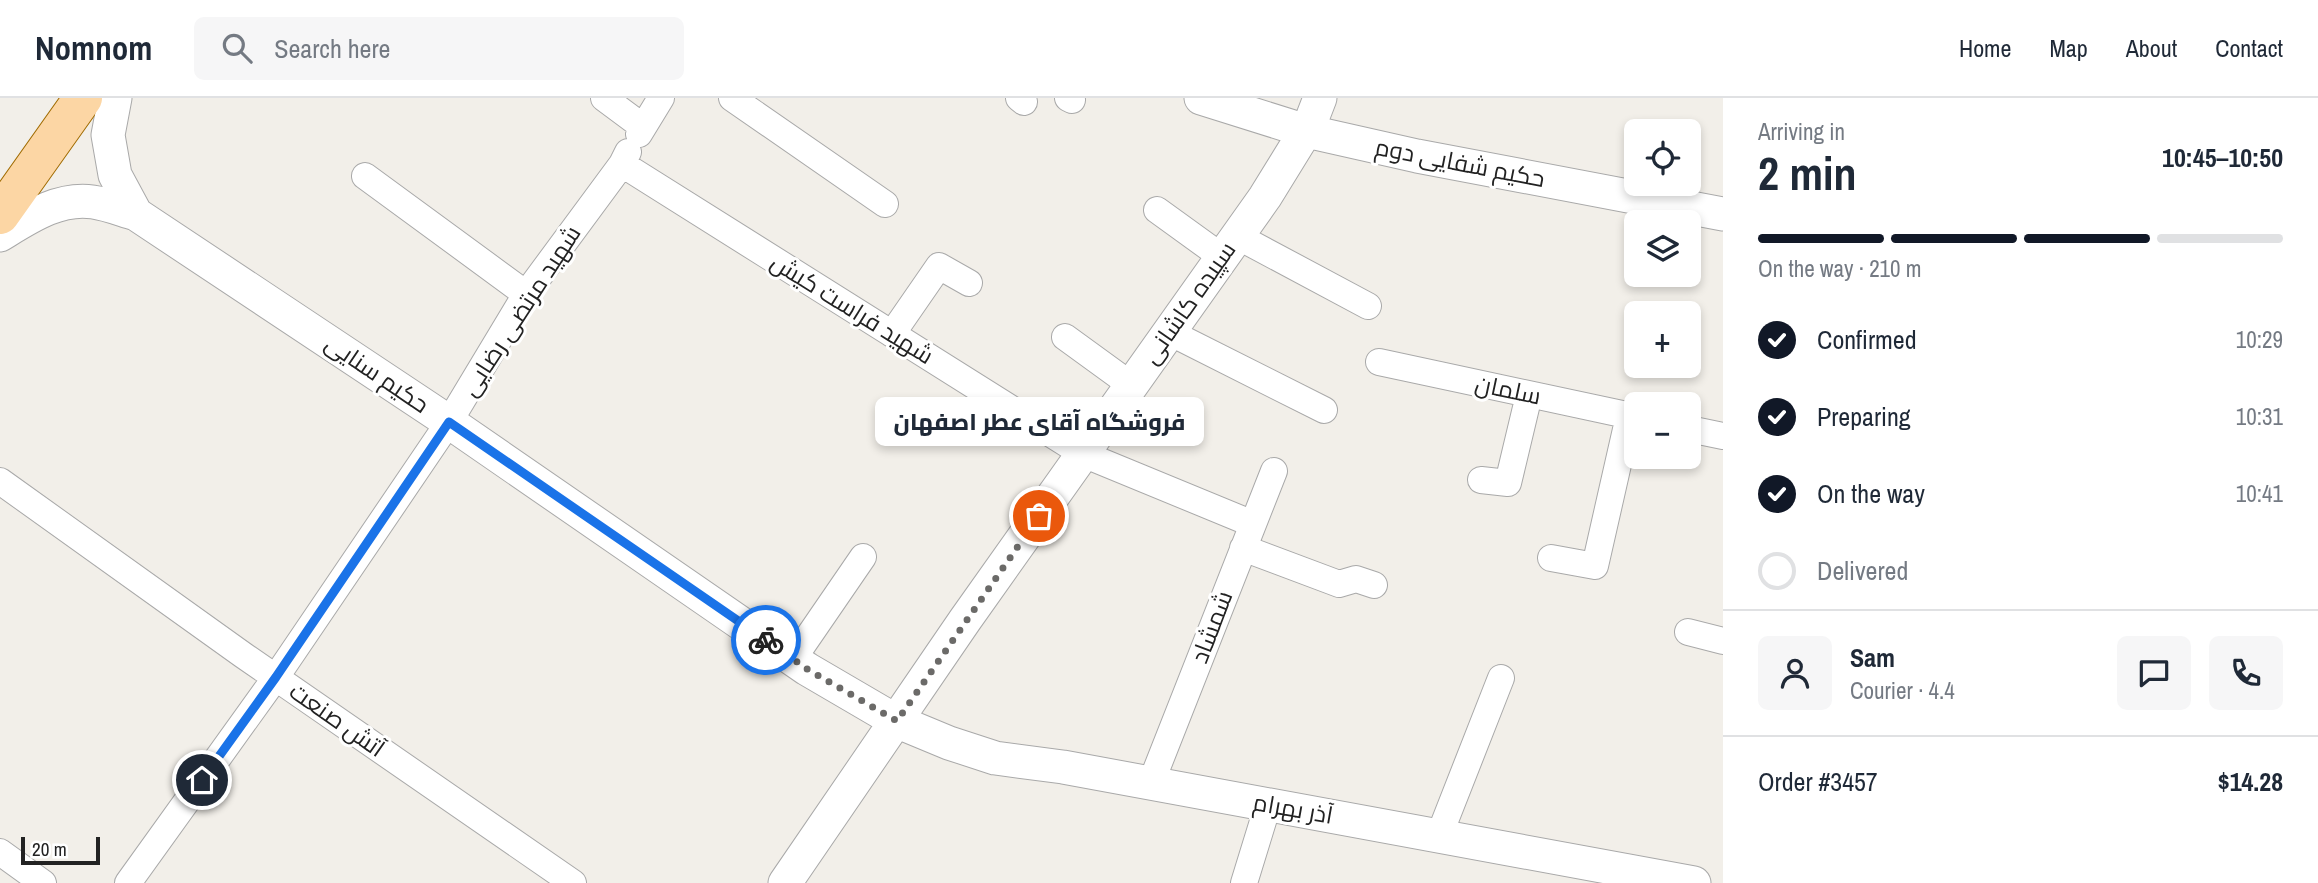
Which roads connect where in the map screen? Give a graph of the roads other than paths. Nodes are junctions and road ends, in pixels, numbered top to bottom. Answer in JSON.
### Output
{"nodes":[{"id":1,"x":83,"y":98,"type":"edge"},
{"id":2,"x":115,"y":98,"type":"edge"},
{"id":3,"x":604,"y":98,"type":"edge"},
{"id":4,"x":661,"y":98,"type":"edge"},
{"id":5,"x":732,"y":98,"type":"edge"},
{"id":6,"x":1201,"y":98,"type":"edge"},
{"id":7,"x":1320,"y":98,"type":"edge"},
{"id":8,"x":1306,"y":131,"type":"junction"},
{"id":9,"x":633,"y":144,"type":"junction"},
{"id":10,"x":365,"y":176,"type":"dead end"},
{"id":11,"x":885,"y":204,"type":"dead end"},
{"id":12,"x":1157,"y":210,"type":"dead end"},
{"id":13,"x":136,"y":214,"type":"junction"},
{"id":14,"x":1723,"y":214,"type":"edge"},
{"id":15,"x":0,"y":215,"type":"edge"},
{"id":16,"x":0,"y":235,"type":"edge"},
{"id":17,"x":1229,"y":247,"type":"junction"},
{"id":18,"x":969,"y":283,"type":"dead end"},
{"id":19,"x":526,"y":294,"type":"junction"},
{"id":20,"x":1368,"y":306,"type":"dead end"},
{"id":21,"x":1169,"y":332,"type":"junction"},
{"id":22,"x":892,"y":334,"type":"junction"},
{"id":23,"x":1065,"y":337,"type":"dead end"},
{"id":24,"x":1379,"y":362,"type":"dead end"},
{"id":25,"x":1131,"y":385,"type":"junction"},
{"id":26,"x":1529,"y":395,"type":"junction"},
{"id":27,"x":1324,"y":410,"type":"dead end"},
{"id":28,"x":1624,"y":415,"type":"edge"},
{"id":29,"x":449,"y":422,"type":"junction"},
{"id":30,"x":1701,"y":431,"type":"edge"},
{"id":31,"x":1723,"y":436,"type":"edge"},
{"id":32,"x":1624,"y":452,"type":"edge"},
{"id":33,"x":1083,"y":454,"type":"junction"},
{"id":34,"x":1274,"y":471,"type":"dead end"},
{"id":35,"x":1481,"y":480,"type":"dead end"},
{"id":36,"x":0,"y":481,"type":"edge"},
{"id":37,"x":1248,"y":536,"type":"junction"},
{"id":38,"x":863,"y":557,"type":"dead end"},
{"id":39,"x":1551,"y":558,"type":"dead end"},
{"id":40,"x":1374,"y":585,"type":"dead end"},
{"id":41,"x":1688,"y":632,"type":"dead end"},
{"id":42,"x":1723,"y":640,"type":"edge"},
{"id":43,"x":793,"y":659,"type":"junction"},
{"id":44,"x":276,"y":677,"type":"junction"},
{"id":45,"x":1502,"y":678,"type":"dead end"},
{"id":46,"x":897,"y":721,"type":"junction"},
{"id":47,"x":1151,"y":783,"type":"junction"},
{"id":48,"x":1268,"y":805,"type":"junction"},
{"id":49,"x":1439,"y":836,"type":"junction"},
{"id":50,"x":2,"y":859,"type":"edge"},
{"id":51,"x":1630,"y":877,"type":"edge"},
{"id":52,"x":43,"y":883,"type":"edge"},
{"id":53,"x":128,"y":883,"type":"edge"},
{"id":54,"x":573,"y":883,"type":"edge"},
{"id":55,"x":785,"y":883,"type":"edge"},
{"id":56,"x":1244,"y":883,"type":"edge"},
{"id":57,"x":1694,"y":883,"type":"edge"}],
"edges":[{"from":1,"to":15,"type":"main road"},
{"from":2,"to":13,"type":"street"},
{"from":3,"to":9,"type":"street","name":"شهید فراست کیش"},
{"from":4,"to":9,"type":"street","name":"شهید مرتضی رضایی"},
{"from":5,"to":11,"type":"street"},
{"from":6,"to":8,"type":"street","name":"حکیم شفایی دوم"},
{"from":7,"to":8,"type":"street","name":"سپیده کاشانی"},
{"from":8,"to":14,"type":"street","name":"حکیم شفایی دوم"},
{"from":8,"to":17,"type":"street","name":"سپیده کاشانی"},
{"from":9,"to":19,"type":"street","name":"شهید مرتضی رضایی"},
{"from":9,"to":22,"type":"street","name":"شهید فراست کیش"},
{"from":10,"to":19,"type":"street"},
{"from":12,"to":17,"type":"street"},
{"from":13,"to":16,"type":"street"},
{"from":13,"to":29,"type":"street","name":"حکیم سنایی"},
{"from":17,"to":20,"type":"street"},
{"from":17,"to":21,"type":"street","name":"سپیده کاشانی"},
{"from":18,"to":22,"type":"street"},
{"from":19,"to":29,"type":"street","name":"شهید مرتضی رضایی"},
{"from":21,"to":25,"type":"street","name":"سپیده کاشانی"},
{"from":21,"to":27,"type":"street"},
{"from":22,"to":33,"type":"street","name":"شهید فراست کیش"},
{"from":23,"to":25,"type":"street"},
{"from":24,"to":26,"type":"street","name":"سلمان"},
{"from":25,"to":33,"type":"street","name":"سپیده کاشانی"},
{"from":26,"to":28,"type":"street","name":"سلمان"},
{"from":26,"to":35,"type":"street"},
{"from":29,"to":43,"type":"street","name":"حکیم سنایی"},
{"from":29,"to":44,"type":"street","name":"شهید مرتضی رضایی"},
{"from":30,"to":31,"type":"street"},
{"from":32,"to":39,"type":"street"},
{"from":33,"to":37,"type":"street","name":"شهید فراست کیش"},
{"from":33,"to":46,"type":"street","name":"سپیده کاشانی"},
{"from":34,"to":37,"type":"street","name":"شمشاد"},
{"from":36,"to":44,"type":"street","name":"آتش صنعت"},
{"from":37,"to":40,"type":"street","name":"شهید فراست کیش"},
{"from":37,"to":47,"type":"street","name":"شمشاد"},
{"from":38,"to":43,"type":"street"},
{"from":41,"to":42,"type":"street"},
{"from":43,"to":46,"type":"street","name":"حکیم سنایی"},
{"from":44,"to":53,"type":"street","name":"شهید مرتضی رضایی"},
{"from":44,"to":54,"type":"street","name":"آتش صنعت"},
{"from":45,"to":49,"type":"street"},
{"from":46,"to":47,"type":"street","name":"آذر بهرام"},
{"from":46,"to":55,"type":"street","name":"سپیده کاشانی"},
{"from":47,"to":48,"type":"street","name":"آذر بهرام"},
{"from":48,"to":49,"type":"street","name":"آذر بهرام"},
{"from":48,"to":56,"type":"street"},
{"from":49,"to":51,"type":"street","name":"آذر بهرام"},
{"from":50,"to":52,"type":"street"},
{"from":51,"to":57,"type":"street","name":"آذر بهرام"}]}
